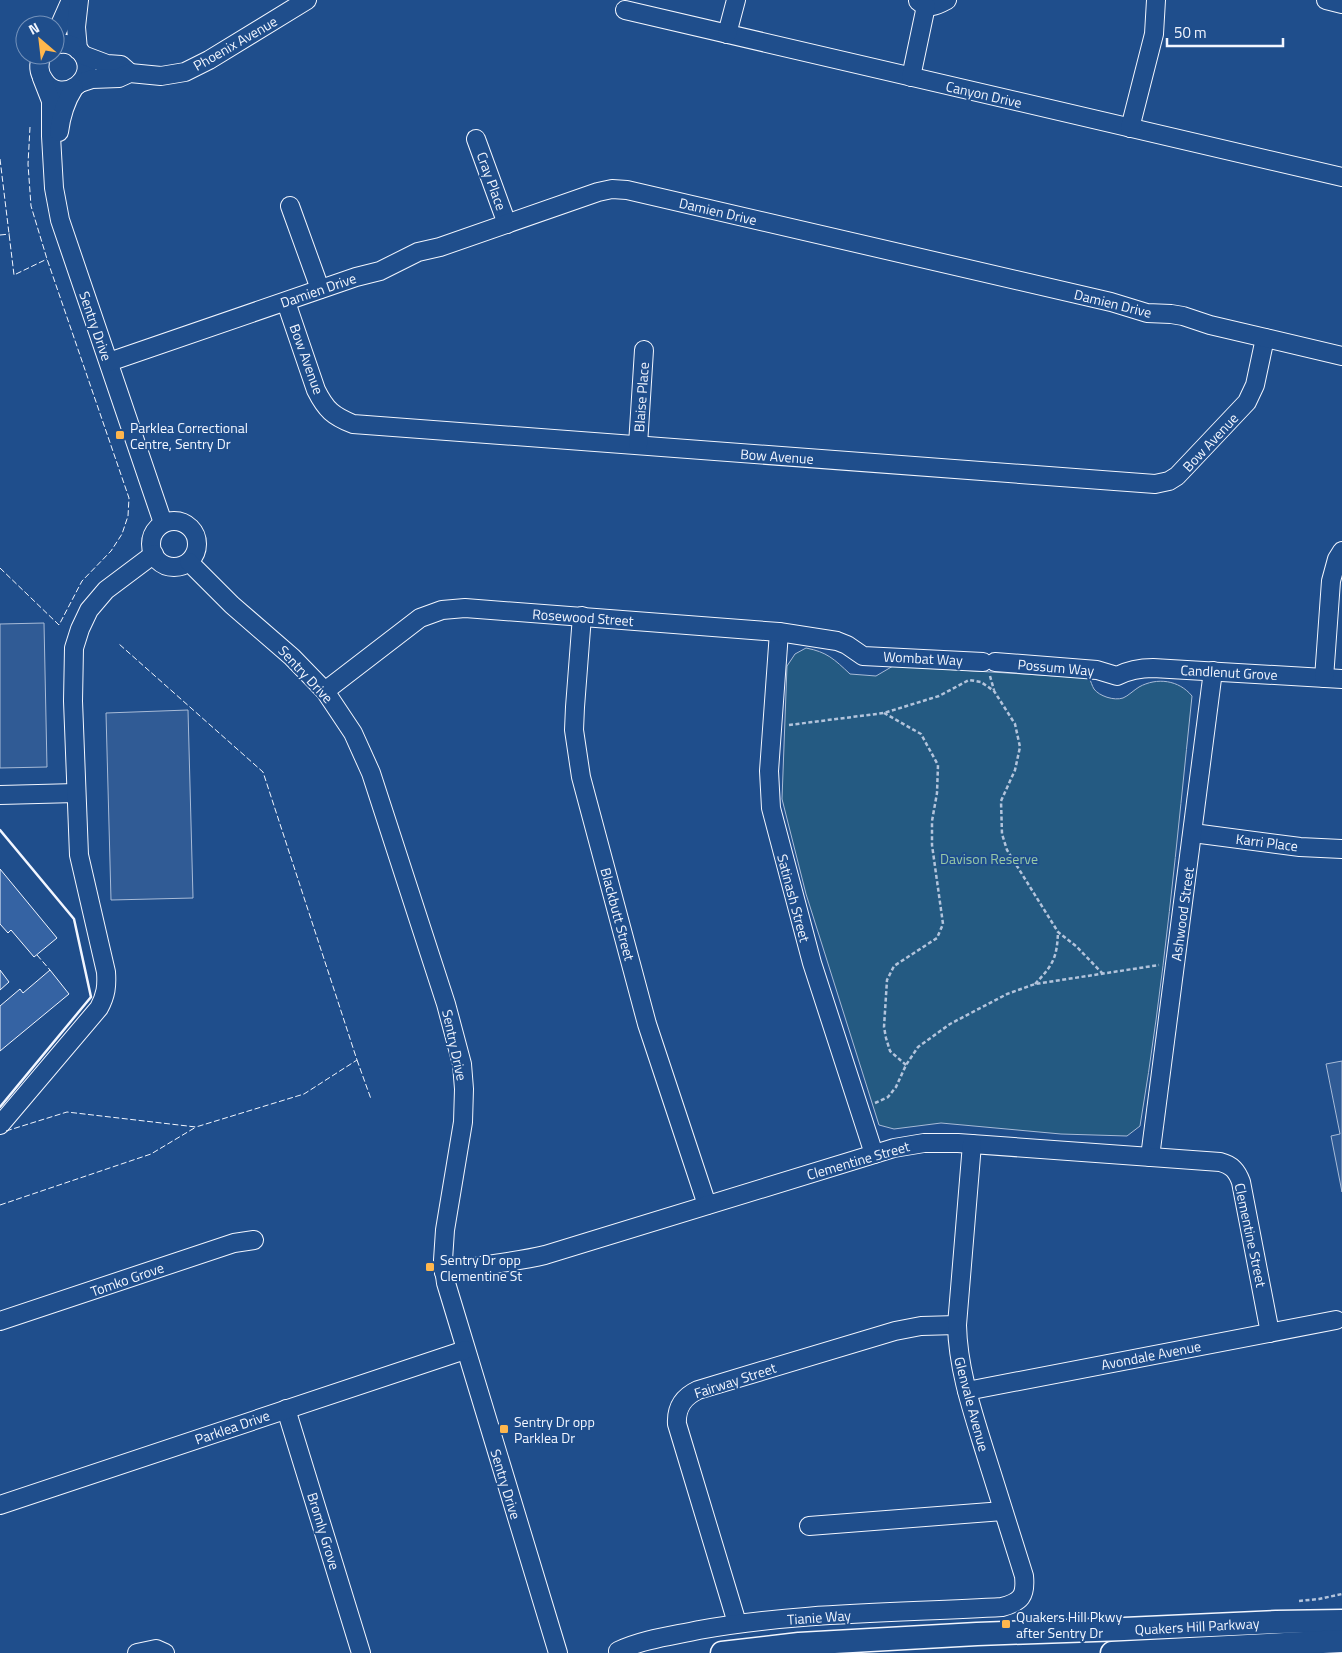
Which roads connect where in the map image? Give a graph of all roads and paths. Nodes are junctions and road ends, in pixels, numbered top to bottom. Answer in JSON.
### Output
{"nodes":[{"id":1,"x":71,"y":0,"type":"edge"},
{"id":2,"x":79,"y":0,"type":"edge"},
{"id":3,"x":307,"y":0,"type":"edge"},
{"id":4,"x":736,"y":0,"type":"edge"},
{"id":5,"x":947,"y":0,"type":"edge"},
{"id":6,"x":1156,"y":0,"type":"edge"},
{"id":7,"x":1326,"y":0,"type":"edge"},
{"id":8,"x":921,"y":3,"type":"edge"},
{"id":9,"x":1342,"y":4,"type":"edge"},
{"id":10,"x":625,"y":10,"type":"dead end"},
{"id":11,"x":64,"y":15,"type":"edge"},
{"id":12,"x":727,"y":34,"type":"junction"},
{"id":13,"x":65,"y":44,"type":"edge"},
{"id":14,"x":80,"y":52,"type":"junction"},
{"id":15,"x":39,"y":65,"type":"edge"},
{"id":16,"x":130,"y":72,"type":"junction"},
{"id":17,"x":911,"y":77,"type":"junction"},
{"id":18,"x":42,"y":78,"type":"junction"},
{"id":19,"x":77,"y":86,"type":"junction"},
{"id":20,"x":1130,"y":128,"type":"junction"},
{"id":21,"x":476,"y":139,"type":"dead end"},
{"id":22,"x":53,"y":155,"type":"junction"},
{"id":23,"x":1342,"y":177,"type":"edge"},
{"id":24,"x":290,"y":206,"type":"dead end"},
{"id":25,"x":507,"y":224,"type":"junction"},
{"id":26,"x":320,"y":289,"type":"junction"},
{"id":27,"x":286,"y":302,"type":"junction"},
{"id":28,"x":1265,"y":338,"type":"junction"},
{"id":29,"x":644,"y":350,"type":"dead end"},
{"id":30,"x":1342,"y":356,"type":"edge"},
{"id":31,"x":109,"y":362,"type":"junction"},
{"id":32,"x":638,"y":445,"type":"junction"},
{"id":33,"x":163,"y":523,"type":"junction"},
{"id":34,"x":1342,"y":551,"type":"edge"},
{"id":35,"x":154,"y":554,"type":"junction"},
{"id":36,"x":189,"y":562,"type":"junction"},
{"id":37,"x":582,"y":616,"type":"junction"},
{"id":38,"x":779,"y":632,"type":"junction"},
{"id":39,"x":863,"y":656,"type":"joint"},
{"id":40,"x":989,"y":662,"type":"joint"},
{"id":41,"x":1213,"y":671,"type":"junction"},
{"id":42,"x":1117,"y":676,"type":"joint"},
{"id":43,"x":1333,"y":679,"type":"edge"},
{"id":44,"x":325,"y":692,"type":"junction"},
{"id":45,"x":884,"y":712,"type":"junction"},
{"id":46,"x":772,"y":727,"type":"junction"},
{"id":47,"x":76,"y":793,"type":"junction"},
{"id":48,"x":0,"y":794,"type":"edge"},
{"id":49,"x":1193,"y":832,"type":"junction"},
{"id":50,"x":1342,"y":849,"type":"edge"},
{"id":51,"x":1058,"y":932,"type":"junction"},
{"id":52,"x":1175,"y":964,"type":"junction"},
{"id":53,"x":1102,"y":974,"type":"junction"},
{"id":54,"x":1035,"y":984,"type":"junction"},
{"id":55,"x":906,"y":1065,"type":"junction"},
{"id":56,"x":860,"y":1110,"type":"junction"},
{"id":57,"x":0,"y":1125,"type":"edge"},
{"id":58,"x":972,"y":1144,"type":"junction"},
{"id":59,"x":874,"y":1154,"type":"junction"},
{"id":60,"x":1150,"y":1158,"type":"junction"},
{"id":61,"x":708,"y":1205,"type":"junction"},
{"id":62,"x":254,"y":1240,"type":"dead end"},
{"id":63,"x":444,"y":1273,"type":"junction"},
{"id":64,"x":1336,"y":1320,"type":"dead end"},
{"id":65,"x":0,"y":1321,"type":"edge"},
{"id":66,"x":956,"y":1325,"type":"junction"},
{"id":67,"x":1270,"y":1333,"type":"junction"},
{"id":68,"x":465,"y":1350,"type":"junction"},
{"id":69,"x":967,"y":1391,"type":"junction"},
{"id":70,"x":286,"y":1409,"type":"junction"},
{"id":71,"x":0,"y":1505,"type":"edge"},
{"id":72,"x":1003,"y":1511,"type":"junction"},
{"id":73,"x":809,"y":1526,"type":"dead end"},
{"id":74,"x":1022,"y":1597,"type":"joint"},
{"id":75,"x":1342,"y":1605,"type":"edge"},
{"id":76,"x":1342,"y":1621,"type":"edge"},
{"id":77,"x":1276,"y":1622,"type":"junction"},
{"id":78,"x":737,"y":1623,"type":"junction"},
{"id":79,"x":1342,"y":1641,"type":"edge"},
{"id":80,"x":618,"y":1651,"type":"dead end"},
{"id":81,"x":137,"y":1653,"type":"edge"},
{"id":82,"x":165,"y":1653,"type":"edge"},
{"id":83,"x":361,"y":1653,"type":"edge"},
{"id":84,"x":558,"y":1653,"type":"edge"},
{"id":85,"x":722,"y":1653,"type":"edge"},
{"id":86,"x":1112,"y":1653,"type":"edge"}],
"edges":[{"from":1,"to":11,"type":"street"},
{"from":2,"to":14,"type":"street"},
{"from":3,"to":16,"type":"street","name":"Phoenix Avenue"},
{"from":4,"to":12,"type":"street"},
{"from":5,"to":8,"type":"street"},
{"from":6,"to":20,"type":"street"},
{"from":7,"to":9,"type":"street"},
{"from":8,"to":17,"type":"street"},
{"from":10,"to":12,"type":"street","name":"Canyon Drive"},
{"from":12,"to":17,"type":"street","name":"Canyon Drive"},
{"from":13,"to":14,"type":"street","name":"Phoenix Avenue"},
{"from":14,"to":16,"type":"street","name":"Phoenix Avenue"},
{"from":14,"to":19,"type":"street","name":"Sentry Drive"},
{"from":15,"to":18,"type":"street"},
{"from":16,"to":19,"type":"street","name":"Phoenix Avenue"},
{"from":17,"to":20,"type":"street","name":"Canyon Drive"},
{"from":18,"to":19,"type":"street","name":"Phoenix Avenue"},
{"from":18,"to":22,"type":"street","name":"Sentry Drive"},
{"from":19,"to":22,"type":"street","name":"Sentry Drive"},
{"from":20,"to":23,"type":"street","name":"Canyon Drive"},
{"from":21,"to":25,"type":"street","name":"Cray Place"},
{"from":22,"to":31,"type":"street","name":"Sentry Drive"},
{"from":24,"to":26,"type":"street"},
{"from":25,"to":26,"type":"street","name":"Damien Drive"},
{"from":25,"to":28,"type":"street","name":"Damien Drive"},
{"from":26,"to":27,"type":"street","name":"Damien Drive"},
{"from":27,"to":31,"type":"street","name":"Damien Drive"},
{"from":27,"to":32,"type":"street","name":"Bow Avenue"},
{"from":28,"to":30,"type":"street","name":"Damien Drive"},
{"from":28,"to":32,"type":"street","name":"Bow Avenue"},
{"from":29,"to":32,"type":"street","name":"Blaise Place"},
{"from":31,"to":33,"type":"street","name":"Sentry Drive"},
{"from":33,"to":35,"type":"street"},
{"from":33,"to":36,"type":"street"},
{"from":34,"to":43,"type":"street"},
{"from":35,"to":36,"type":"street"},
{"from":35,"to":47,"type":"street"},
{"from":36,"to":44,"type":"street","name":"Sentry Drive"},
{"from":37,"to":38,"type":"street","name":"Rosewood Street"},
{"from":37,"to":44,"type":"street","name":"Rosewood Street"},
{"from":37,"to":61,"type":"street","name":"Blackbutt Street"},
{"from":38,"to":39,"type":"street","name":"Rosewood Street"},
{"from":38,"to":46,"type":"street","name":"Satinash Street"},
{"from":39,"to":40,"type":"street","name":"Wombat Way"},
{"from":40,"to":42,"type":"street","name":"Possum Way"},
{"from":41,"to":42,"type":"street","name":"Candlenut Grove"},
{"from":41,"to":43,"type":"street","name":"Candlenut Grove"},
{"from":41,"to":49,"type":"street","name":"Ashwood Street"},
{"from":44,"to":63,"type":"street","name":"Sentry Drive"},
{"from":45,"to":46,"type":"path"},
{"from":45,"to":51,"type":"path"},
{"from":45,"to":55,"type":"path"},
{"from":46,"to":56,"type":"street","name":"Satinash Street"},
{"from":47,"to":48,"type":"street"},
{"from":47,"to":57,"type":"street"},
{"from":49,"to":50,"type":"street","name":"Karri Place"},
{"from":49,"to":52,"type":"street","name":"Ashwood Street"},
{"from":51,"to":53,"type":"path"},
{"from":51,"to":54,"type":"path"},
{"from":52,"to":53,"type":"path"},
{"from":52,"to":60,"type":"street","name":"Ashwood Street"},
{"from":53,"to":54,"type":"path"},
{"from":54,"to":55,"type":"path"},
{"from":55,"to":56,"type":"path"},
{"from":56,"to":59,"type":"street","name":"Satinash Street"},
{"from":58,"to":59,"type":"street","name":"Clementine Street"},
{"from":58,"to":60,"type":"street","name":"Clementine Street"},
{"from":58,"to":66,"type":"street","name":"Glenvale Avenue"},
{"from":59,"to":61,"type":"street","name":"Clementine Street"},
{"from":60,"to":67,"type":"street","name":"Clementine Street"},
{"from":61,"to":63,"type":"street","name":"Clementine Street"},
{"from":62,"to":65,"type":"street","name":"Tomko Grove"},
{"from":63,"to":68,"type":"street","name":"Sentry Drive"},
{"from":64,"to":67,"type":"street","name":"Avondale Avenue"},
{"from":66,"to":69,"type":"street","name":"Glenvale Avenue"},
{"from":66,"to":78,"type":"street","name":"Fairway Street"},
{"from":67,"to":69,"type":"street","name":"Avondale Avenue"},
{"from":68,"to":70,"type":"street","name":"Parklea Drive"},
{"from":68,"to":84,"type":"street","name":"Sentry Drive"},
{"from":69,"to":72,"type":"street","name":"Glenvale Avenue"},
{"from":70,"to":71,"type":"street","name":"Parklea Drive"},
{"from":70,"to":83,"type":"street","name":"Bromly Grove"},
{"from":72,"to":73,"type":"street"},
{"from":72,"to":74,"type":"street","name":"Glenvale Avenue"},
{"from":74,"to":78,"type":"street","name":"Tianie Way"},
{"from":75,"to":77,"type":"main road"},
{"from":76,"to":77,"type":"main road","name":"Quakers Hill Parkway"},
{"from":77,"to":85,"type":"main road","name":"Quakers Hill Parkway"},
{"from":78,"to":80,"type":"street","name":"Tianie Way"},
{"from":79,"to":86,"type":"main road","name":"Quakers Hill Parkway"},
{"from":81,"to":82,"type":"street"}]}
